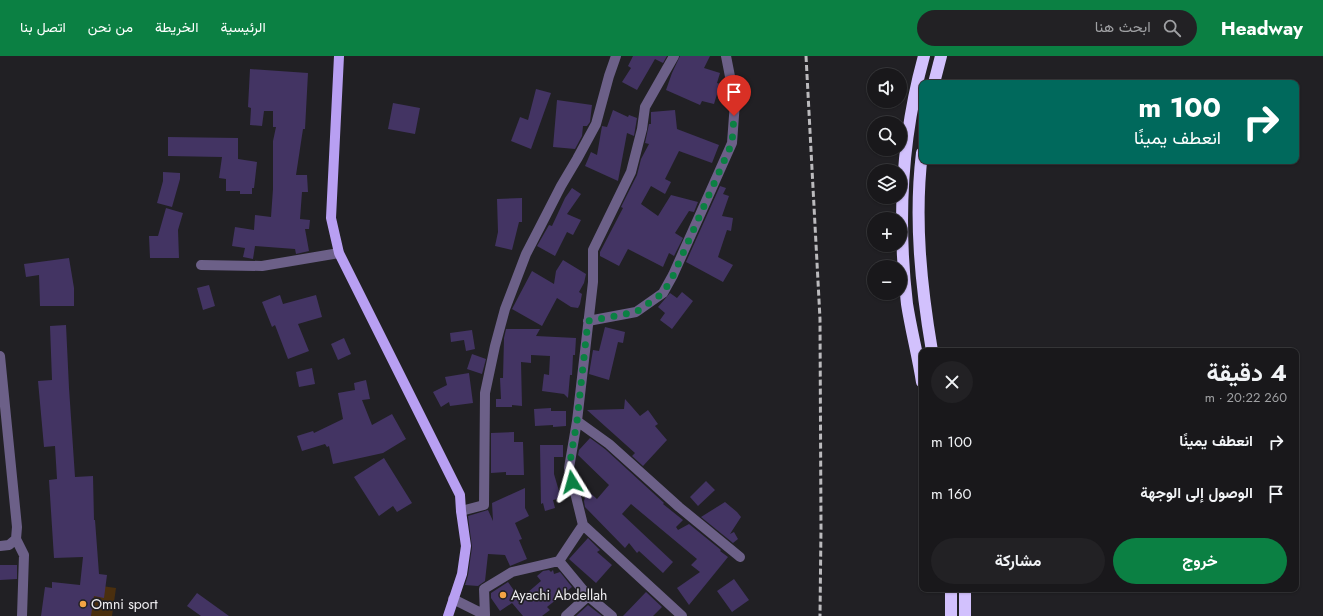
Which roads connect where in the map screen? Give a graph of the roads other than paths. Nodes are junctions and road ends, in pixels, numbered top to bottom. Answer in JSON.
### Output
{"nodes":[{"id":1,"x":339,"y":56,"type":"edge"},
{"id":2,"x":616,"y":56,"type":"edge"},
{"id":3,"x":674,"y":56,"type":"edge"},
{"id":4,"x":726,"y":56,"type":"edge"},
{"id":5,"x":924,"y":56,"type":"edge"},
{"id":6,"x":941,"y":56,"type":"edge"},
{"id":7,"x":935,"y":80,"type":"edge"},
{"id":8,"x":921,"y":164,"type":"edge"},
{"id":9,"x":339,"y":253,"type":"junction"},
{"id":10,"x":201,"y":265,"type":"dead end"},
{"id":11,"x":588,"y":321,"type":"junction"},
{"id":12,"x":932,"y":348,"type":"edge"},
{"id":13,"x":0,"y":356,"type":"edge"},
{"id":14,"x":919,"y":366,"type":"edge"},
{"id":15,"x":577,"y":421,"type":"junction"},
{"id":16,"x":460,"y":512,"type":"junction"},
{"id":17,"x":583,"y":525,"type":"junction"},
{"id":18,"x":16,"y":539,"type":"junction"},
{"id":19,"x":0,"y":546,"type":"edge"},
{"id":20,"x":740,"y":557,"type":"dead end"},
{"id":21,"x":559,"y":562,"type":"junction"},
{"id":22,"x":951,"y":592,"type":"edge"},
{"id":23,"x":965,"y":592,"type":"edge"},
{"id":24,"x":588,"y":596,"type":"junction"},
{"id":25,"x":453,"y":599,"type":"junction"},
{"id":26,"x":486,"y":615,"type":"edge"},
{"id":27,"x":22,"y":616,"type":"edge"},
{"id":28,"x":448,"y":616,"type":"edge"},
{"id":29,"x":566,"y":616,"type":"edge"},
{"id":30,"x":612,"y":616,"type":"edge"},
{"id":31,"x":682,"y":616,"type":"edge"},
{"id":32,"x":951,"y":616,"type":"edge"},
{"id":33,"x":965,"y":616,"type":"edge"}],
"edges":[{"from":1,"to":9,"type":"main road"},
{"from":2,"to":16,"type":"street"},
{"from":3,"to":11,"type":"street"},
{"from":4,"to":11,"type":"street"},
{"from":5,"to":14,"type":"highway"},
{"from":6,"to":7,"type":"highway"},
{"from":8,"to":12,"type":"highway"},
{"from":9,"to":10,"type":"street"},
{"from":9,"to":16,"type":"main road"},
{"from":11,"to":15,"type":"street"},
{"from":13,"to":18,"type":"street"},
{"from":15,"to":17,"type":"street"},
{"from":15,"to":20,"type":"street"},
{"from":16,"to":25,"type":"main road"},
{"from":17,"to":21,"type":"street"},
{"from":17,"to":31,"type":"street"},
{"from":18,"to":19,"type":"street"},
{"from":18,"to":27,"type":"street"},
{"from":21,"to":24,"type":"street"},
{"from":21,"to":26,"type":"street"},
{"from":22,"to":32,"type":"highway"},
{"from":23,"to":33,"type":"highway"},
{"from":24,"to":29,"type":"street"},
{"from":24,"to":30,"type":"street"},
{"from":25,"to":26,"type":"street"},
{"from":25,"to":28,"type":"main road"}]}
